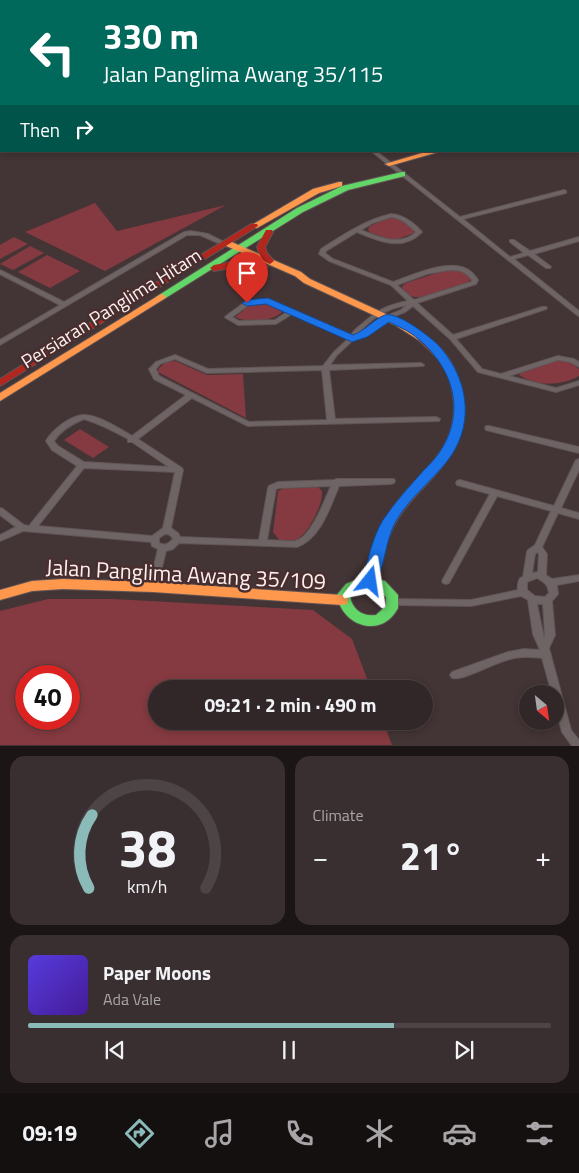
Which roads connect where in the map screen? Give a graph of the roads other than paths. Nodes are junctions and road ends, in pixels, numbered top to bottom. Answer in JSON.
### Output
{"nodes":[{"id":1,"x":374,"y":152,"type":"edge"},
{"id":2,"x":437,"y":152,"type":"edge"},
{"id":3,"x":396,"y":169,"type":"junction"},
{"id":4,"x":564,"y":192,"type":"dead end"},
{"id":5,"x":458,"y":219,"type":"junction"},
{"id":6,"x":275,"y":226,"type":"junction"},
{"id":7,"x":357,"y":230,"type":"junction"},
{"id":8,"x":579,"y":238,"type":"edge"},
{"id":9,"x":512,"y":241,"type":"dead end"},
{"id":10,"x":224,"y":245,"type":"junction"},
{"id":11,"x":236,"y":250,"type":"junction"},
{"id":12,"x":530,"y":254,"type":"junction"},
{"id":13,"x":509,"y":260,"type":"junction"},
{"id":14,"x":268,"y":264,"type":"junction"},
{"id":15,"x":548,"y":267,"type":"dead end"},
{"id":16,"x":0,"y":272,"type":"edge"},
{"id":17,"x":196,"y":275,"type":"junction"},
{"id":18,"x":393,"y":284,"type":"junction"},
{"id":19,"x":413,"y":302,"type":"junction"},
{"id":20,"x":65,"y":305,"type":"junction"},
{"id":21,"x":544,"y":308,"type":"dead end"},
{"id":22,"x":291,"y":312,"type":"junction"},
{"id":23,"x":378,"y":313,"type":"junction"},
{"id":24,"x":579,"y":314,"type":"edge"},
{"id":25,"x":388,"y":317,"type":"junction"},
{"id":26,"x":353,"y":338,"type":"junction"},
{"id":27,"x":452,"y":338,"type":"junction"},
{"id":28,"x":0,"y":343,"type":"edge"},
{"id":29,"x":421,"y":365,"type":"dead end"},
{"id":30,"x":579,"y":365,"type":"edge"},
{"id":31,"x":325,"y":368,"type":"junction"},
{"id":32,"x":502,"y":376,"type":"junction"},
{"id":33,"x":0,"y":383,"type":"edge"},
{"id":34,"x":579,"y":383,"type":"edge"},
{"id":35,"x":191,"y":395,"type":"junction"},
{"id":36,"x":0,"y":398,"type":"edge"},
{"id":37,"x":436,"y":419,"type":"dead end"},
{"id":38,"x":331,"y":420,"type":"junction"},
{"id":39,"x":489,"y":428,"type":"dead end"},
{"id":40,"x":132,"y":440,"type":"junction"},
{"id":41,"x":579,"y":450,"type":"edge"},
{"id":42,"x":156,"y":454,"type":"junction"},
{"id":43,"x":579,"y":462,"type":"edge"},
{"id":44,"x":82,"y":465,"type":"junction"},
{"id":45,"x":142,"y":468,"type":"junction"},
{"id":46,"x":179,"y":470,"type":"junction"},
{"id":47,"x":391,"y":481,"type":"dead end"},
{"id":48,"x":337,"y":482,"type":"junction"},
{"id":49,"x":460,"y":483,"type":"dead end"},
{"id":50,"x":494,"y":494,"type":"junction"},
{"id":51,"x":556,"y":510,"type":"junction"},
{"id":52,"x":0,"y":511,"type":"edge"},
{"id":53,"x":579,"y":516,"type":"edge"},
{"id":54,"x":27,"y":529,"type":"junction"},
{"id":55,"x":166,"y":531,"type":"junction"},
{"id":56,"x":0,"y":538,"type":"edge"},
{"id":57,"x":154,"y":539,"type":"junction"},
{"id":58,"x":176,"y":540,"type":"junction"},
{"id":59,"x":263,"y":542,"type":"junction"},
{"id":60,"x":538,"y":547,"type":"junction"},
{"id":61,"x":162,"y":548,"type":"junction"},
{"id":62,"x":526,"y":577,"type":"junction"},
{"id":63,"x":542,"y":577,"type":"junction"},
{"id":64,"x":579,"y":578,"type":"edge"},
{"id":65,"x":370,"y":581,"type":"junction"},
{"id":66,"x":446,"y":581,"type":"dead end"},
{"id":67,"x":550,"y":582,"type":"junction"},
{"id":68,"x":153,"y":587,"type":"junction"},
{"id":69,"x":523,"y":592,"type":"junction"},
{"id":70,"x":0,"y":595,"type":"edge"},
{"id":71,"x":342,"y":600,"type":"junction"},
{"id":72,"x":532,"y":600,"type":"junction"},
{"id":73,"x":547,"y":600,"type":"junction"},
{"id":74,"x":394,"y":602,"type":"junction"},
{"id":75,"x":545,"y":651,"type":"junction"},
{"id":76,"x":455,"y":675,"type":"dead end"},
{"id":77,"x":574,"y":744,"type":"edge"}],
"edges":[{"from":1,"to":3,"type":"street"},
{"from":2,"to":3,"type":"main road"},
{"from":3,"to":5,"type":"street"},
{"from":3,"to":6,"type":"main road","name":"Persiaran Panglima Hitam"},
{"from":3,"to":10,"type":"main road","name":"Persiaran Panglima Hitam"},
{"from":4,"to":5,"type":"street"},
{"from":5,"to":13,"type":"street"},
{"from":6,"to":11,"type":"main road","name":"Persiaran Panglima Hitam"},
{"from":6,"to":14,"type":"main road"},
{"from":7,"to":7,"type":"street"},
{"from":7,"to":18,"type":"street"},
{"from":8,"to":12,"type":"street"},
{"from":9,"to":12,"type":"street"},
{"from":10,"to":11,"type":"main road"},
{"from":10,"to":20,"type":"street"},
{"from":10,"to":33,"type":"main road","name":"Persiaran Panglima Hitam"},
{"from":11,"to":14,"type":"main road"},
{"from":11,"to":17,"type":"main road","name":"Persiaran Panglima Hitam"},
{"from":12,"to":13,"type":"street"},
{"from":12,"to":15,"type":"street"},
{"from":13,"to":24,"type":"street"},
{"from":14,"to":17,"type":"main road"},
{"from":14,"to":23,"type":"main road"},
{"from":16,"to":20,"type":"street"},
{"from":17,"to":36,"type":"main road","name":"Persiaran Panglima Hitam"},
{"from":18,"to":19,"type":"street"},
{"from":18,"to":19,"type":"street"},
{"from":19,"to":23,"type":"street"},
{"from":19,"to":25,"type":"street"},
{"from":19,"to":27,"type":"street"},
{"from":20,"to":28,"type":"street"},
{"from":21,"to":27,"type":"street"},
{"from":22,"to":22,"type":"street"},
{"from":22,"to":26,"type":"street"},
{"from":23,"to":25,"type":"main road"},
{"from":23,"to":26,"type":"street"},
{"from":25,"to":26,"type":"street"},
{"from":25,"to":65,"type":"main road"},
{"from":26,"to":31,"type":"street"},
{"from":27,"to":32,"type":"street"},
{"from":29,"to":31,"type":"street"},
{"from":30,"to":32,"type":"street"},
{"from":31,"to":35,"type":"street"},
{"from":31,"to":38,"type":"street"},
{"from":32,"to":34,"type":"street"},
{"from":35,"to":38,"type":"street"},
{"from":35,"to":40,"type":"street"},
{"from":37,"to":38,"type":"street"},
{"from":39,"to":41,"type":"street"},
{"from":40,"to":42,"type":"street"},
{"from":40,"to":44,"type":"street"},
{"from":42,"to":45,"type":"street"},
{"from":42,"to":46,"type":"street"},
{"from":43,"to":51,"type":"street"},
{"from":44,"to":45,"type":"street"},
{"from":44,"to":54,"type":"street"},
{"from":45,"to":46,"type":"street"},
{"from":46,"to":55,"type":"street"},
{"from":47,"to":48,"type":"street"},
{"from":48,"to":59,"type":"street"},
{"from":48,"to":59,"type":"street"},
{"from":49,"to":50,"type":"street"},
{"from":50,"to":51,"type":"street"},
{"from":50,"to":66,"type":"street"},
{"from":51,"to":53,"type":"street"},
{"from":51,"to":60,"type":"street"},
{"from":52,"to":54,"type":"street"},
{"from":54,"to":56,"type":"street"},
{"from":54,"to":57,"type":"street"},
{"from":55,"to":57,"type":"street"},
{"from":55,"to":58,"type":"street"},
{"from":57,"to":61,"type":"street"},
{"from":58,"to":59,"type":"street"},
{"from":58,"to":61,"type":"street"},
{"from":60,"to":62,"type":"street"},
{"from":60,"to":63,"type":"street"},
{"from":61,"to":68,"type":"street"},
{"from":62,"to":63,"type":"street"},
{"from":62,"to":69,"type":"street"},
{"from":63,"to":67,"type":"street"},
{"from":64,"to":67,"type":"street"},
{"from":65,"to":71,"type":"main road"},
{"from":65,"to":74,"type":"main road"},
{"from":67,"to":73,"type":"street"},
{"from":68,"to":70,"type":"main road","name":"Jalan Panglima Awang 35/109"},
{"from":68,"to":71,"type":"main road","name":"Jalan Panglima Awang 35/109"},
{"from":69,"to":72,"type":"street"},
{"from":69,"to":74,"type":"street"},
{"from":71,"to":74,"type":"main road"},
{"from":72,"to":73,"type":"street"},
{"from":72,"to":75,"type":"street"},
{"from":73,"to":75,"type":"street"},
{"from":75,"to":76,"type":"street"},
{"from":75,"to":77,"type":"street"}]}
